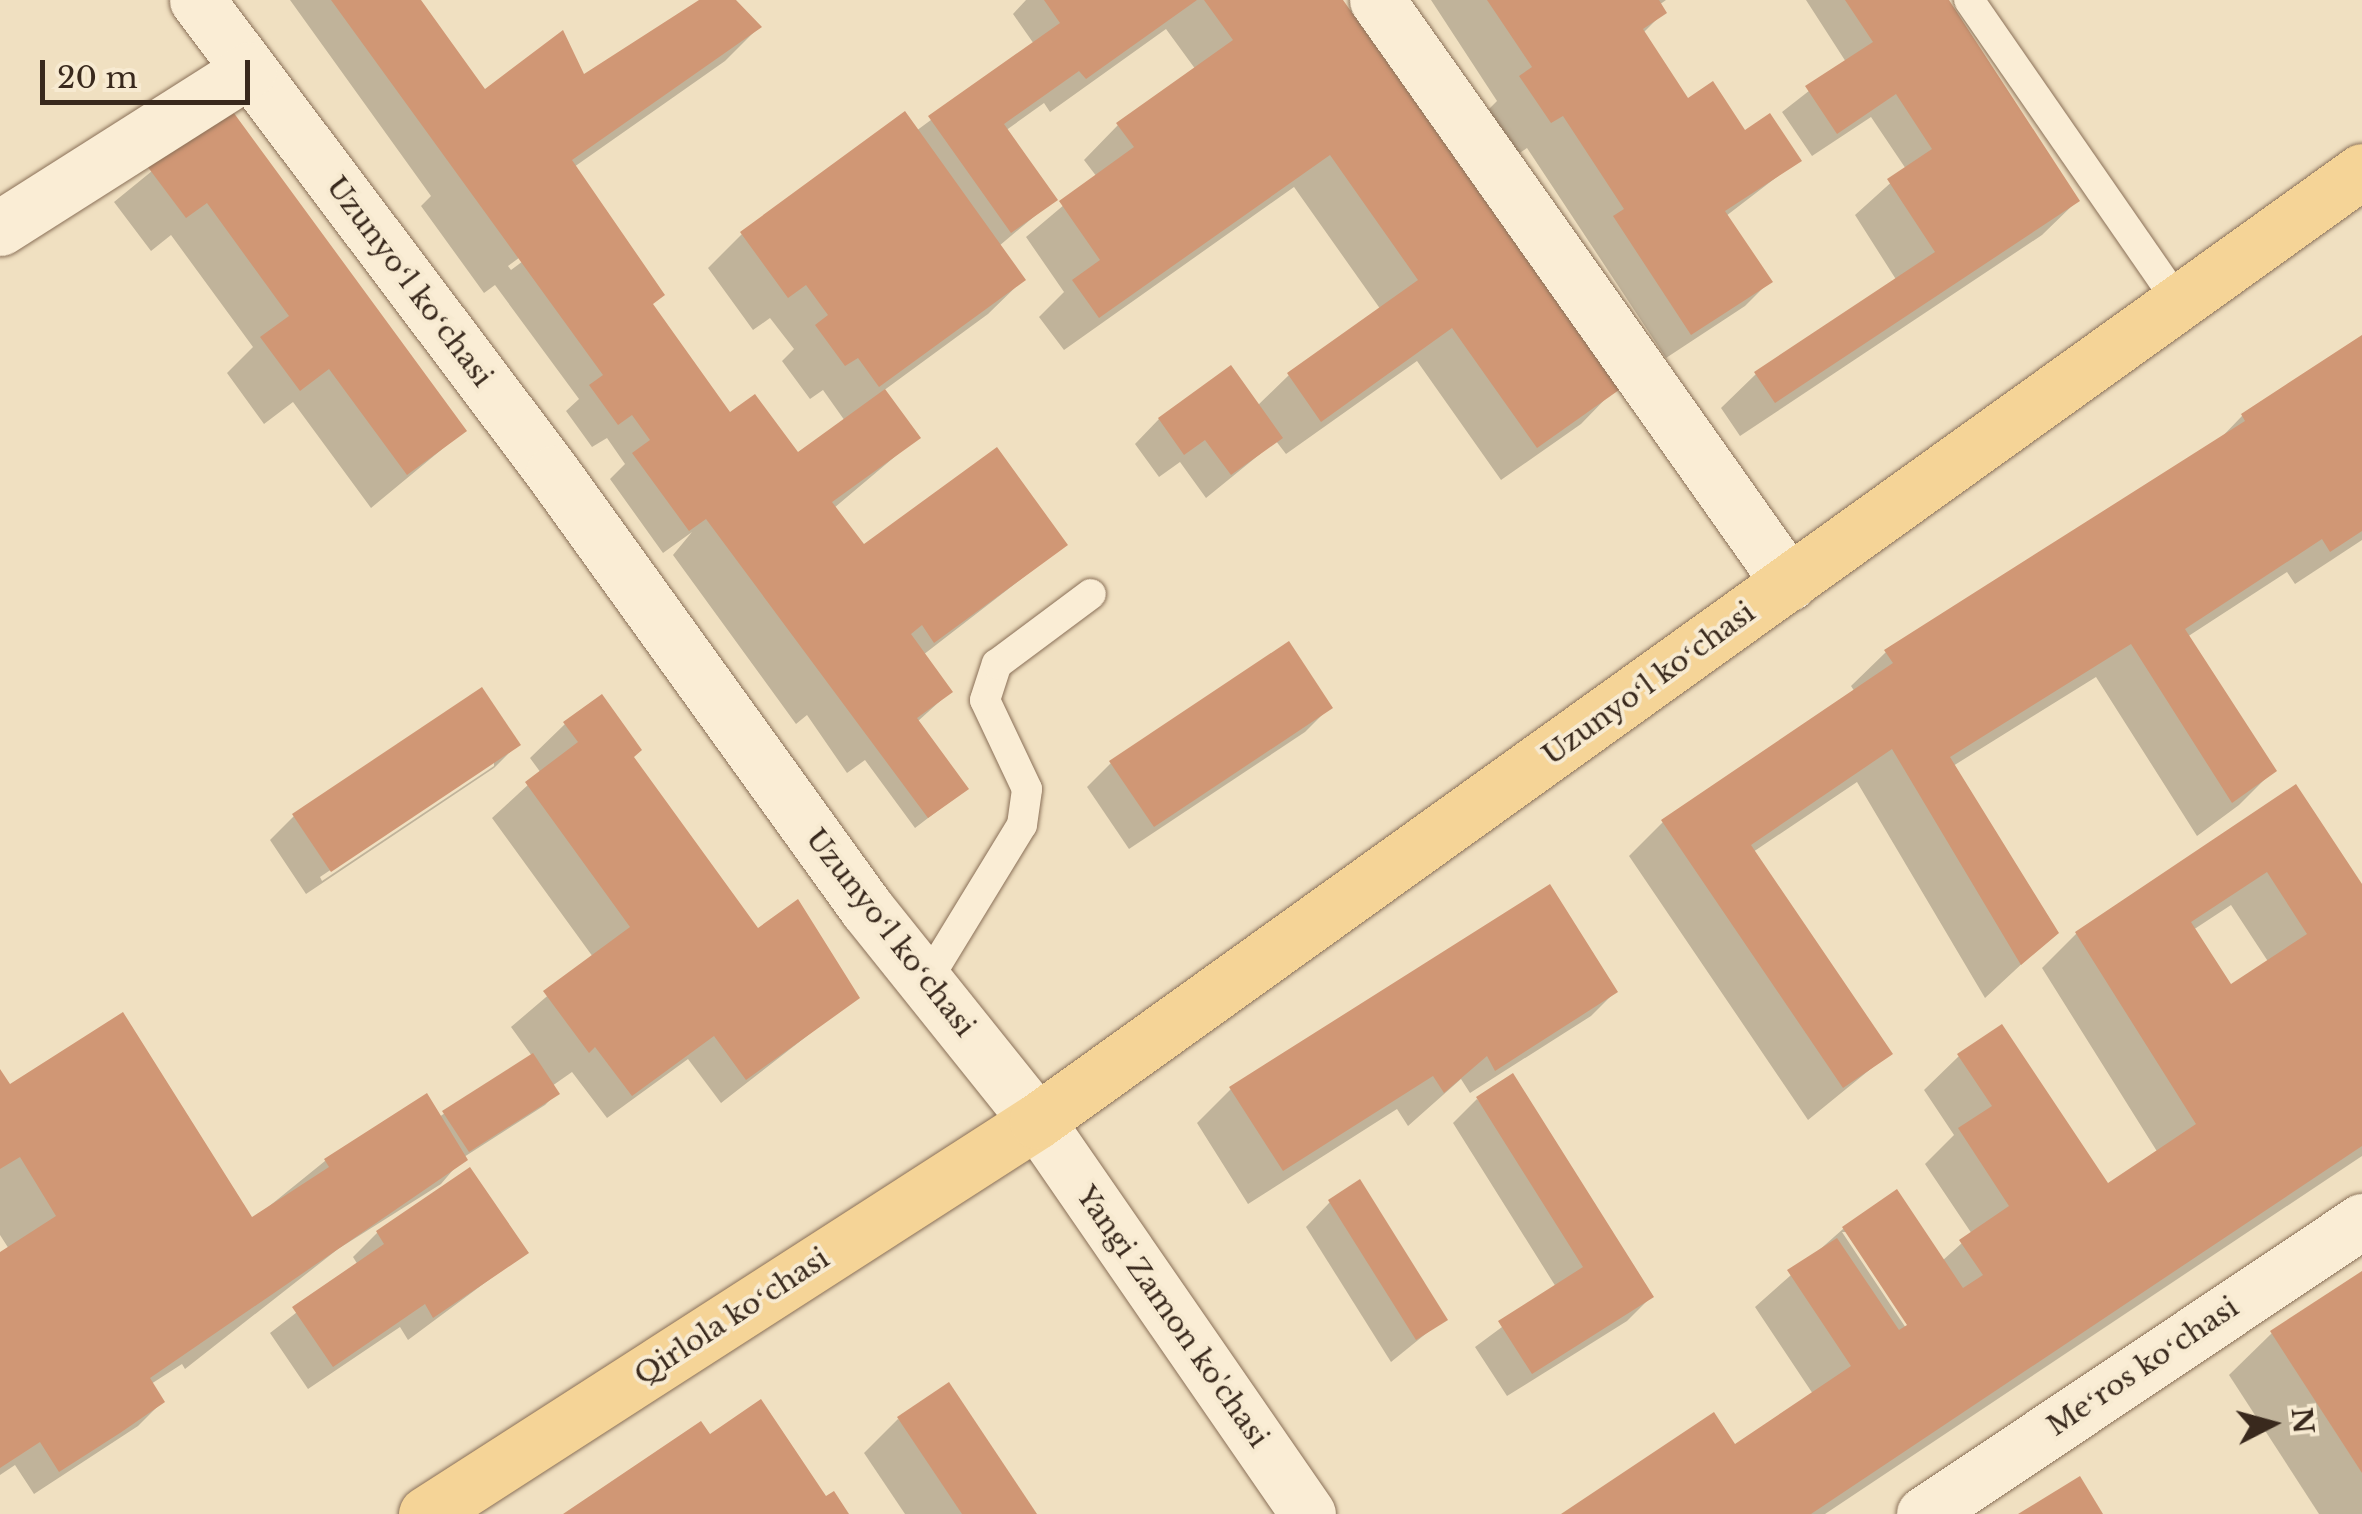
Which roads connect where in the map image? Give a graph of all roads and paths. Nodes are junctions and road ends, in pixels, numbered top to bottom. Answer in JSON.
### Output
{"nodes":[{"id":1,"x":197,"y":0,"type":"edge"},
{"id":2,"x":1377,"y":0,"type":"edge"},
{"id":3,"x":1969,"y":0,"type":"edge"},
{"id":4,"x":249,"y":70,"type":"junction"},
{"id":5,"x":2362,"y":171,"type":"edge"},
{"id":6,"x":0,"y":228,"type":"edge"},
{"id":7,"x":2179,"y":303,"type":"junction"},
{"id":8,"x":1789,"y":584,"type":"junction"},
{"id":9,"x":1091,"y":594,"type":"dead end"},
{"id":10,"x":926,"y":982,"type":"junction"},
{"id":11,"x":1037,"y":1121,"type":"junction"},
{"id":12,"x":2362,"y":1220,"type":"edge"},
{"id":13,"x":426,"y":1514,"type":"edge"},
{"id":14,"x":1308,"y":1514,"type":"edge"},
{"id":15,"x":1924,"y":1514,"type":"edge"}],
"edges":[{"from":1,"to":4,"type":"street","name":"Uzunyoʻl koʻchasi"},
{"from":2,"to":8,"type":"street"},
{"from":3,"to":7,"type":"lane"},
{"from":4,"to":6,"type":"street"},
{"from":4,"to":10,"type":"street","name":"Uzunyoʻl koʻchasi"},
{"from":5,"to":7,"type":"main road","name":"Uzunyoʻl koʻchasi"},
{"from":7,"to":8,"type":"main road","name":"Uzunyoʻl koʻchasi"},
{"from":8,"to":11,"type":"main road","name":"Uzunyoʻl koʻchasi"},
{"from":9,"to":10,"type":"lane"},
{"from":10,"to":11,"type":"street","name":"Uzunyoʻl koʻchasi"},
{"from":11,"to":13,"type":"main road","name":"Qirlola koʻchasi"},
{"from":11,"to":14,"type":"street","name":"Yangi Zamon ko'chasi"},
{"from":12,"to":15,"type":"street","name":"Meʻros koʻchasi"}]}
